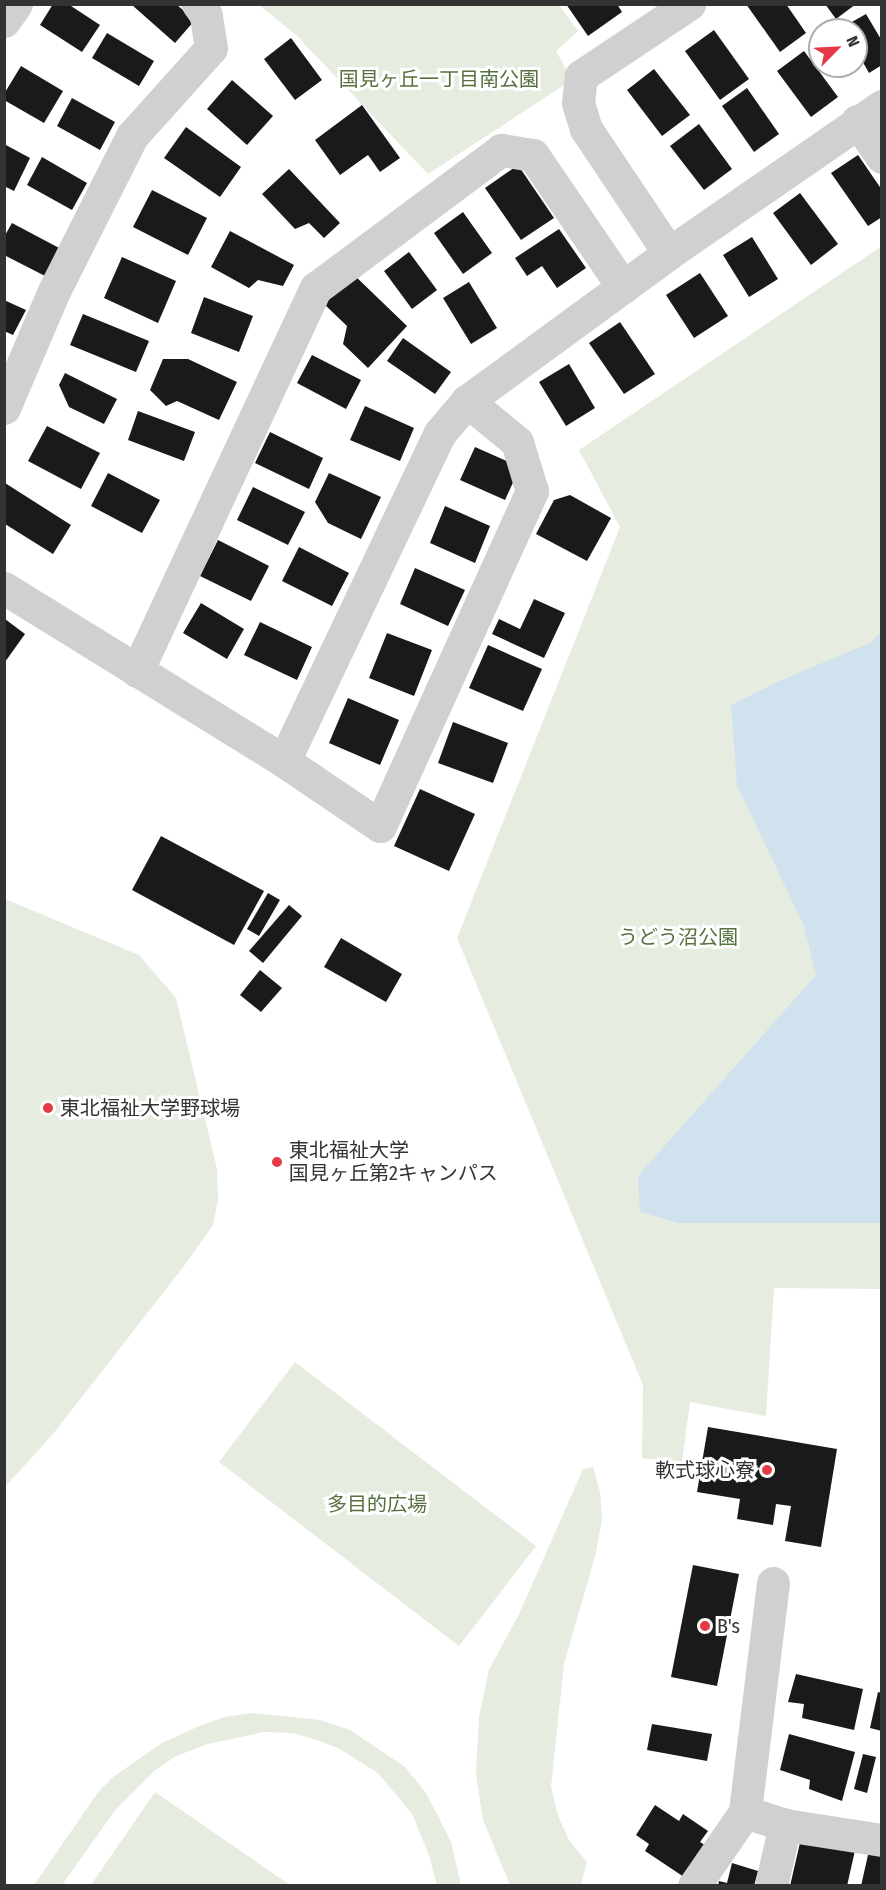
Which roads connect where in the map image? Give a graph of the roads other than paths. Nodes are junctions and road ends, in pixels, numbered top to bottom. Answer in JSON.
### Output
{"nodes":[{"id":1,"x":16,"y":4,"type":"edge"},
{"id":2,"x":198,"y":4,"type":"edge"},
{"id":3,"x":689,"y":4,"type":"edge"},
{"id":4,"x":4,"y":21,"type":"edge"},
{"id":5,"x":869,"y":113,"type":"edge"},
{"id":6,"x":882,"y":157,"type":"edge"},
{"id":7,"x":669,"y":253,"type":"junction"},
{"id":8,"x":623,"y":287,"type":"junction"},
{"id":9,"x":467,"y":400,"type":"junction"},
{"id":10,"x":4,"y":408,"type":"edge"},
{"id":11,"x":4,"y":588,"type":"edge"},
{"id":12,"x":137,"y":671,"type":"junction"},
{"id":13,"x":284,"y":761,"type":"junction"},
{"id":14,"x":773,"y":1583,"type":"dead end"},
{"id":15,"x":745,"y":1812,"type":"junction"},
{"id":16,"x":784,"y":1825,"type":"junction"},
{"id":17,"x":882,"y":1840,"type":"edge"},
{"id":18,"x":694,"y":1886,"type":"edge"},
{"id":19,"x":771,"y":1886,"type":"edge"}],
"edges":[{"from":1,"to":4,"type":"street"},
{"from":2,"to":10,"type":"street"},
{"from":3,"to":7,"type":"street"},
{"from":5,"to":6,"type":"street"},
{"from":5,"to":7,"type":"street"},
{"from":7,"to":8,"type":"street"},
{"from":8,"to":9,"type":"street"},
{"from":8,"to":12,"type":"street"},
{"from":9,"to":13,"type":"street"},
{"from":9,"to":13,"type":"street"},
{"from":11,"to":12,"type":"street"},
{"from":12,"to":13,"type":"street"},
{"from":14,"to":15,"type":"street"},
{"from":15,"to":16,"type":"street"},
{"from":15,"to":18,"type":"street"},
{"from":16,"to":17,"type":"street"},
{"from":16,"to":19,"type":"street"}]}
